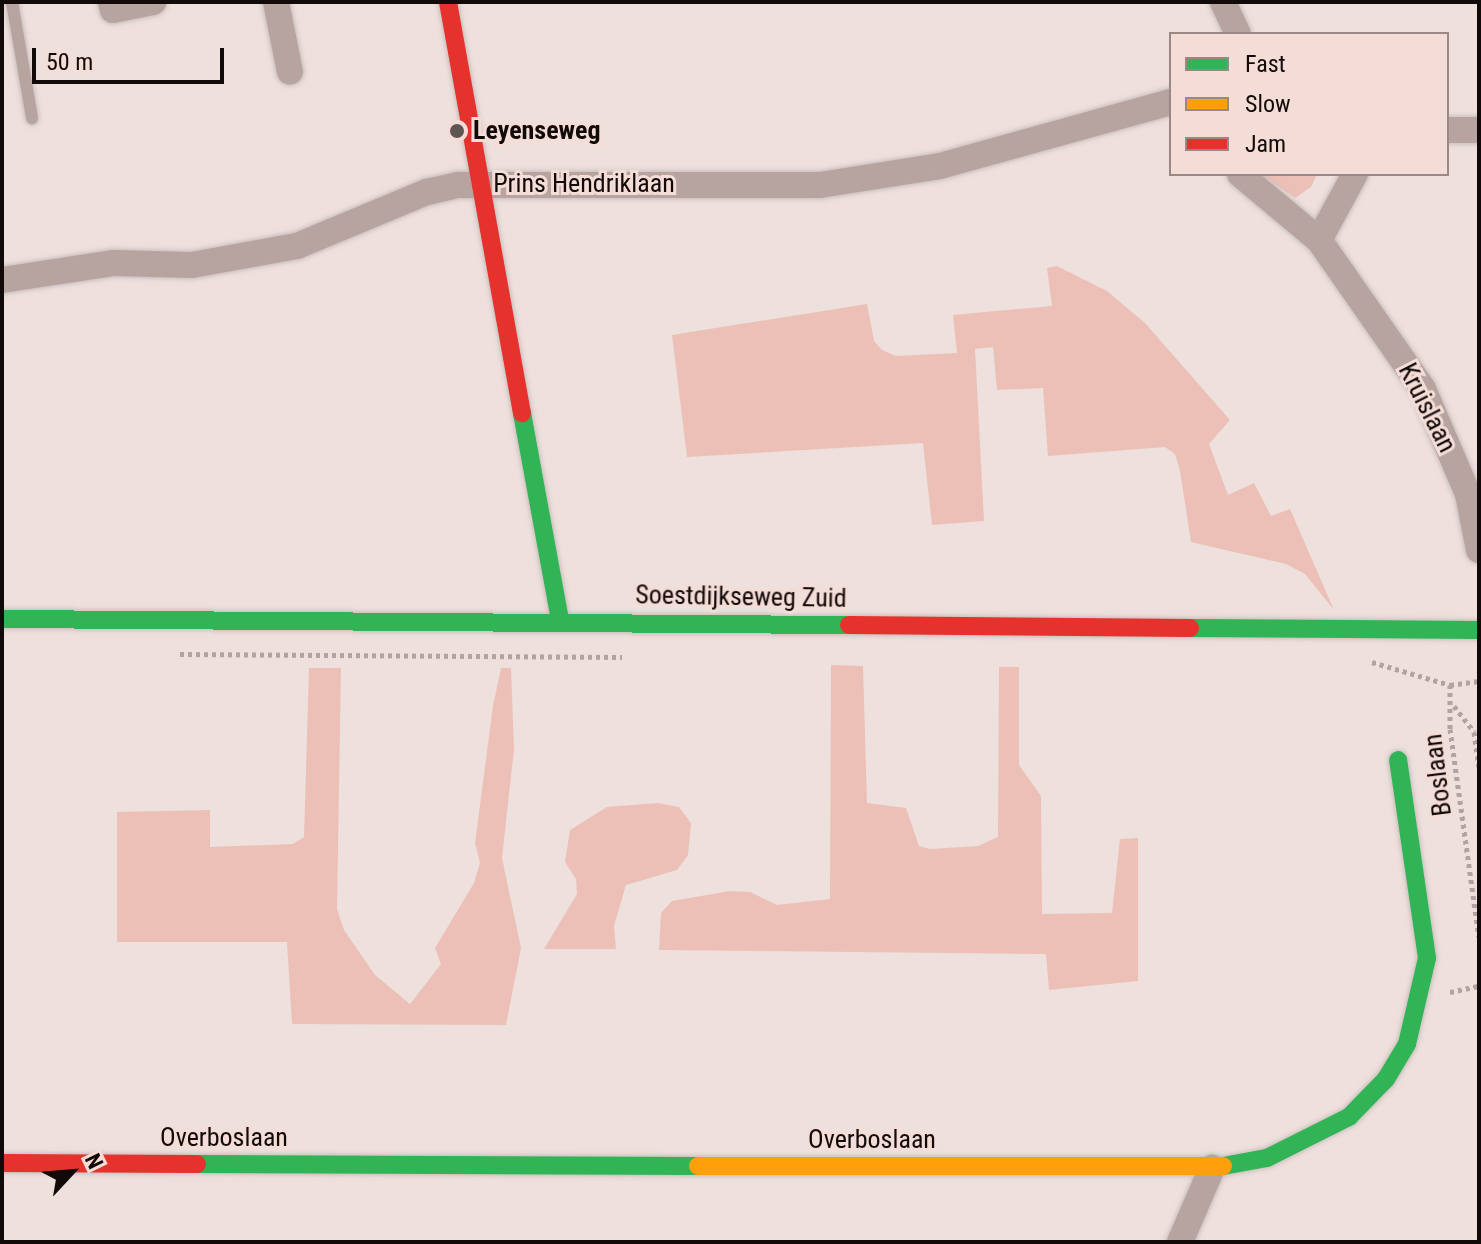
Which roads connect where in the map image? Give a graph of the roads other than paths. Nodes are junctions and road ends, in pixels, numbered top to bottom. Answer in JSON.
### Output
{"nodes":[{"id":1,"x":12,"y":2,"type":"edge"},
{"id":2,"x":111,"y":2,"type":"edge"},
{"id":3,"x":153,"y":2,"type":"edge"},
{"id":4,"x":276,"y":2,"type":"edge"},
{"id":5,"x":448,"y":2,"type":"edge"},
{"id":6,"x":1223,"y":2,"type":"edge"},
{"id":7,"x":1237,"y":32,"type":"edge"},
{"id":8,"x":290,"y":72,"type":"dead end"},
{"id":9,"x":1169,"y":103,"type":"edge"},
{"id":10,"x":32,"y":118,"type":"dead end"},
{"id":11,"x":1449,"y":130,"type":"edge"},
{"id":12,"x":1479,"y":130,"type":"edge"},
{"id":13,"x":1242,"y":176,"type":"edge"},
{"id":14,"x":1354,"y":176,"type":"edge"},
{"id":15,"x":470,"y":185,"type":"junction"},
{"id":16,"x":1319,"y":240,"type":"junction"},
{"id":17,"x":2,"y":280,"type":"edge"},
{"id":18,"x":1479,"y":550,"type":"edge"},
{"id":19,"x":2,"y":619,"type":"edge"},
{"id":20,"x":560,"y":621,"type":"junction"},
{"id":21,"x":1479,"y":630,"type":"edge"},
{"id":22,"x":1398,"y":760,"type":"dead end"},
{"id":23,"x":2,"y":1163,"type":"edge"},
{"id":24,"x":1212,"y":1168,"type":"junction"},
{"id":25,"x":1180,"y":1242,"type":"edge"}],
"edges":[{"from":1,"to":10,"type":"lane"},
{"from":2,"to":3,"type":"street"},
{"from":4,"to":8,"type":"street"},
{"from":5,"to":15,"type":"street"},
{"from":6,"to":7,"type":"street"},
{"from":9,"to":15,"type":"street","name":"Prins Hendriklaan"},
{"from":11,"to":12,"type":"street"},
{"from":13,"to":16,"type":"street","name":"Kruislaan"},
{"from":14,"to":16,"type":"street"},
{"from":15,"to":17,"type":"street","name":"Prins Hendriklaan"},
{"from":15,"to":20,"type":"street"},
{"from":16,"to":18,"type":"street","name":"Kruislaan"},
{"from":19,"to":20,"type":"street","name":"Soestdijkseweg Zuid"},
{"from":20,"to":21,"type":"street","name":"Soestdijkseweg Zuid"},
{"from":22,"to":24,"type":"street","name":"Overboslaan"},
{"from":23,"to":24,"type":"street","name":"Overboslaan"},
{"from":24,"to":25,"type":"street"}]}
